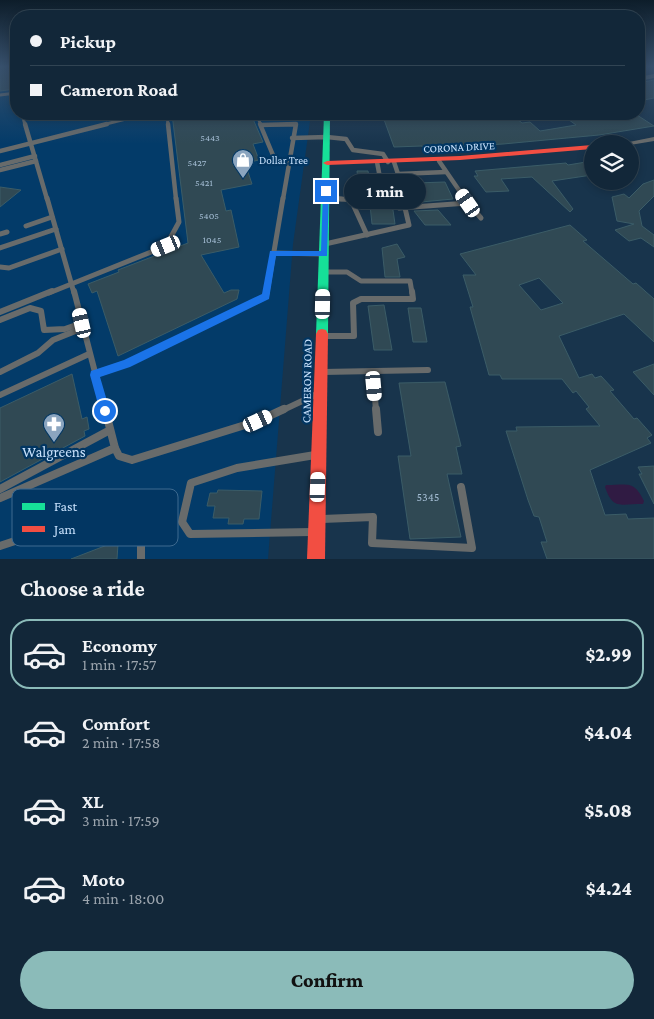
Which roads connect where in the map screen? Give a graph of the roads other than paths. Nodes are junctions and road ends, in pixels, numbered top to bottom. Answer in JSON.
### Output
{"nodes":[{"id":1,"x":24,"y":120,"type":"edge"},
{"id":2,"x":122,"y":120,"type":"edge"},
{"id":3,"x":168,"y":120,"type":"edge"},
{"id":4,"x":259,"y":120,"type":"edge"},
{"id":5,"x":327,"y":120,"type":"edge"},
{"id":6,"x":261,"y":125,"type":"junction"},
{"id":7,"x":327,"y":137,"type":"junction"},
{"id":8,"x":292,"y":138,"type":"junction"},
{"id":9,"x":654,"y":139,"type":"edge"},
{"id":10,"x":639,"y":141,"type":"edge"},
{"id":11,"x":31,"y":143,"type":"junction"},
{"id":12,"x":584,"y":149,"type":"edge"},
{"id":13,"x":0,"y":151,"type":"edge"},
{"id":14,"x":36,"y":158,"type":"junction"},
{"id":15,"x":439,"y":160,"type":"junction"},
{"id":16,"x":386,"y":162,"type":"junction"},
{"id":17,"x":327,"y":163,"type":"junction"},
{"id":18,"x":288,"y":164,"type":"junction"},
{"id":19,"x":0,"y":165,"type":"edge"},
{"id":20,"x":0,"y":170,"type":"edge"},
{"id":21,"x":446,"y":172,"type":"junction"},
{"id":22,"x":326,"y":198,"type":"junction"},
{"id":23,"x":351,"y":200,"type":"junction"},
{"id":24,"x":385,"y":202,"type":"junction"},
{"id":25,"x":468,"y":203,"type":"junction"},
{"id":26,"x":404,"y":208,"type":"junction"},
{"id":27,"x":52,"y":216,"type":"junction"},
{"id":28,"x":481,"y":218,"type":"dead end"},
{"id":29,"x":26,"y":226,"type":"dead end"},
{"id":30,"x":56,"y":229,"type":"junction"},
{"id":31,"x":7,"y":232,"type":"dead end"},
{"id":32,"x":0,"y":234,"type":"edge"},
{"id":33,"x":367,"y":235,"type":"junction"},
{"id":34,"x":0,"y":248,"type":"edge"},
{"id":35,"x":62,"y":249,"type":"junction"},
{"id":36,"x":324,"y":249,"type":"junction"},
{"id":37,"x":273,"y":253,"type":"junction"},
{"id":38,"x":0,"y":268,"type":"edge"},
{"id":39,"x":324,"y":272,"type":"junction"},
{"id":40,"x":72,"y":284,"type":"junction"},
{"id":41,"x":0,"y":312,"type":"edge"},
{"id":42,"x":0,"y":320,"type":"edge"},
{"id":43,"x":82,"y":326,"type":"junction"},
{"id":44,"x":44,"y":330,"type":"junction"},
{"id":45,"x":322,"y":336,"type":"junction"},
{"id":46,"x":45,"y":345,"type":"junction"},
{"id":47,"x":89,"y":354,"type":"junction"},
{"id":48,"x":428,"y":370,"type":"dead end"},
{"id":49,"x":373,"y":371,"type":"junction"},
{"id":50,"x":0,"y":372,"type":"edge"},
{"id":51,"x":321,"y":372,"type":"junction"},
{"id":52,"x":95,"y":375,"type":"junction"},
{"id":53,"x":321,"y":392,"type":"junction"},
{"id":54,"x":0,"y":395,"type":"edge"},
{"id":55,"x":110,"y":430,"type":"junction"},
{"id":56,"x":378,"y":432,"type":"dead end"},
{"id":57,"x":114,"y":448,"type":"junction"},
{"id":58,"x":319,"y":455,"type":"junction"},
{"id":59,"x":461,"y":487,"type":"dead end"},
{"id":60,"x":0,"y":489,"type":"edge"},
{"id":61,"x":21,"y":489,"type":"edge"},
{"id":62,"x":12,"y":493,"type":"edge"},
{"id":63,"x":0,"y":498,"type":"edge"},
{"id":64,"x":318,"y":519,"type":"junction"},
{"id":65,"x":317,"y":533,"type":"junction"},
{"id":66,"x":12,"y":542,"type":"edge"},
{"id":67,"x":0,"y":546,"type":"edge"},
{"id":68,"x":142,"y":546,"type":"edge"},
{"id":69,"x":142,"y":559,"type":"edge"},
{"id":70,"x":316,"y":559,"type":"edge"}],
"edges":[{"from":1,"to":11,"type":"lane"},
{"from":2,"to":11,"type":"lane"},
{"from":3,"to":40,"type":"lane"},
{"from":4,"to":6,"type":"lane"},
{"from":5,"to":7,"type":"main road","name":"CAMERON ROAD"},
{"from":6,"to":8,"type":"lane"},
{"from":6,"to":18,"type":"lane"},
{"from":7,"to":8,"type":"lane"},
{"from":7,"to":16,"type":"lane"},
{"from":7,"to":17,"type":"main road","name":"CAMERON ROAD"},
{"from":8,"to":18,"type":"lane"},
{"from":9,"to":10,"type":"street"},
{"from":11,"to":13,"type":"lane"},
{"from":11,"to":14,"type":"lane"},
{"from":12,"to":15,"type":"main road","name":"CORONA DRIVE"},
{"from":14,"to":19,"type":"lane"},
{"from":14,"to":20,"type":"lane"},
{"from":14,"to":27,"type":"lane"},
{"from":15,"to":16,"type":"main road","name":"CORONA DRIVE"},
{"from":15,"to":21,"type":"lane"},
{"from":16,"to":17,"type":"main road","name":"CORONA DRIVE"},
{"from":16,"to":21,"type":"lane"},
{"from":16,"to":24,"type":"lane"},
{"from":17,"to":22,"type":"main road","name":"CAMERON ROAD"},
{"from":18,"to":37,"type":"lane"},
{"from":21,"to":25,"type":"lane"},
{"from":22,"to":23,"type":"lane"},
{"from":22,"to":36,"type":"main road","name":"CAMERON ROAD"},
{"from":23,"to":24,"type":"lane"},
{"from":23,"to":33,"type":"lane"},
{"from":24,"to":26,"type":"lane"},
{"from":25,"to":26,"type":"lane"},
{"from":25,"to":28,"type":"lane"},
{"from":26,"to":33,"type":"lane"},
{"from":27,"to":29,"type":"lane"},
{"from":27,"to":30,"type":"lane"},
{"from":30,"to":34,"type":"lane"},
{"from":30,"to":35,"type":"lane"},
{"from":31,"to":32,"type":"lane"},
{"from":33,"to":36,"type":"lane"},
{"from":35,"to":38,"type":"lane"},
{"from":35,"to":40,"type":"lane"},
{"from":36,"to":37,"type":"lane"},
{"from":36,"to":39,"type":"main road","name":"CAMERON ROAD"},
{"from":37,"to":52,"type":"lane"},
{"from":39,"to":45,"type":"main road","name":"CAMERON ROAD"},
{"from":39,"to":45,"type":"lane"},
{"from":40,"to":41,"type":"lane"},
{"from":40,"to":43,"type":"lane"},
{"from":42,"to":44,"type":"lane"},
{"from":43,"to":44,"type":"lane"},
{"from":43,"to":46,"type":"lane"},
{"from":43,"to":47,"type":"lane"},
{"from":44,"to":46,"type":"lane"},
{"from":45,"to":51,"type":"main road","name":"CAMERON ROAD"},
{"from":46,"to":50,"type":"lane"},
{"from":47,"to":52,"type":"lane"},
{"from":47,"to":54,"type":"lane"},
{"from":48,"to":49,"type":"lane"},
{"from":49,"to":51,"type":"lane"},
{"from":49,"to":56,"type":"lane"},
{"from":51,"to":53,"type":"main road","name":"CAMERON ROAD"},
{"from":52,"to":55,"type":"lane"},
{"from":53,"to":57,"type":"lane"},
{"from":53,"to":58,"type":"main road","name":"CAMERON ROAD"},
{"from":55,"to":57,"type":"lane"},
{"from":55,"to":60,"type":"lane"},
{"from":57,"to":61,"type":"lane"},
{"from":58,"to":64,"type":"main road","name":"CAMERON ROAD"},
{"from":58,"to":65,"type":"lane"},
{"from":59,"to":64,"type":"lane"},
{"from":62,"to":63,"type":"lane"},
{"from":64,"to":65,"type":"main road","name":"CAMERON ROAD"},
{"from":65,"to":70,"type":"main road","name":"CAMERON ROAD"},
{"from":66,"to":67,"type":"lane"},
{"from":68,"to":69,"type":"lane"}]}
